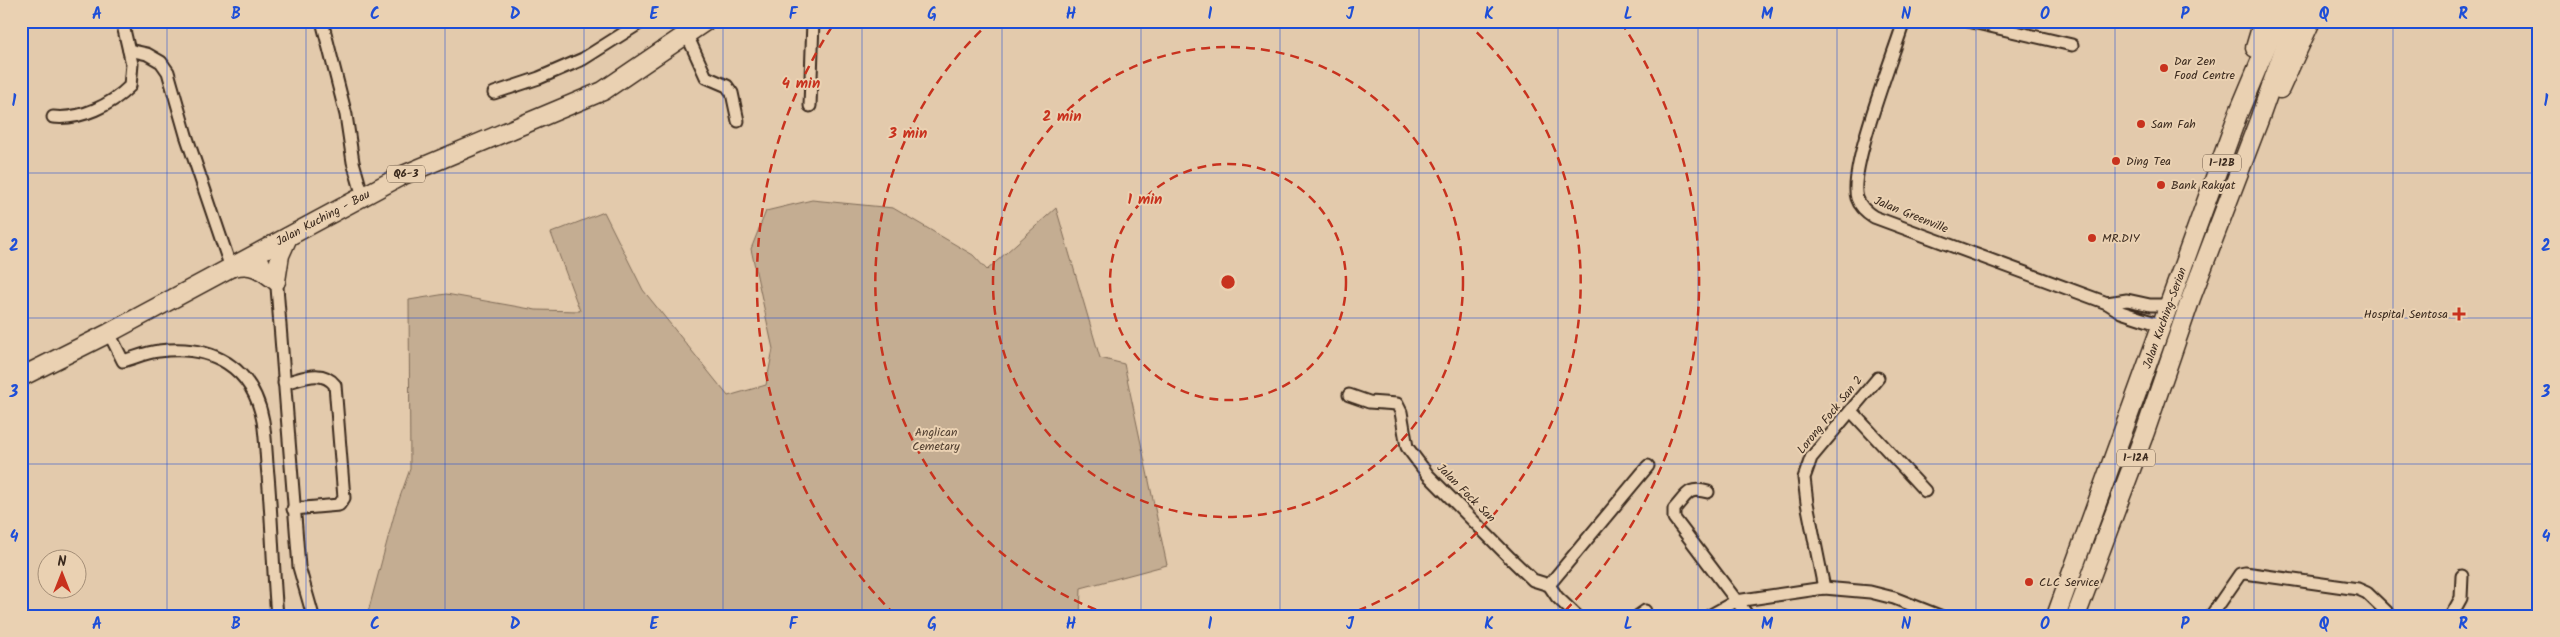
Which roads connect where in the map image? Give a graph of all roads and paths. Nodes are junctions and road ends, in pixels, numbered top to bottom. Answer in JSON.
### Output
{"nodes":[{"id":1,"x":122,"y":21,"type":"edge"},
{"id":2,"x":322,"y":21,"type":"edge"},
{"id":3,"x":643,"y":21,"type":"edge"},
{"id":4,"x":706,"y":21,"type":"edge"},
{"id":5,"x":813,"y":21,"type":"edge"},
{"id":6,"x":1904,"y":21,"type":"edge"},
{"id":7,"x":1968,"y":21,"type":"edge"},
{"id":8,"x":2263,"y":21,"type":"edge"},
{"id":9,"x":2277,"y":21,"type":"edge"},
{"id":10,"x":2294,"y":21,"type":"edge"},
{"id":11,"x":2311,"y":21,"type":"edge"},
{"id":12,"x":687,"y":36,"type":"junction"},
{"id":13,"x":2072,"y":45,"type":"dead end"},
{"id":14,"x":129,"y":50,"type":"junction"},
{"id":15,"x":494,"y":93,"type":"dead end"},
{"id":16,"x":810,"y":106,"type":"dead end"},
{"id":17,"x":2238,"y":114,"type":"junction"},
{"id":18,"x":53,"y":117,"type":"dead end"},
{"id":19,"x":2259,"y":120,"type":"junction"},
{"id":20,"x":738,"y":121,"type":"dead end"},
{"id":21,"x":363,"y":196,"type":"junction"},
{"id":22,"x":288,"y":237,"type":"junction"},
{"id":23,"x":260,"y":252,"type":"junction"},
{"id":24,"x":232,"y":268,"type":"junction"},
{"id":25,"x":276,"y":281,"type":"junction"},
{"id":26,"x":2107,"y":303,"type":"junction"},
{"id":27,"x":2168,"y":305,"type":"junction"},
{"id":28,"x":2161,"y":325,"type":"junction"},
{"id":29,"x":109,"y":334,"type":"junction"},
{"id":30,"x":21,"y":377,"type":"edge"},
{"id":31,"x":1878,"y":378,"type":"dead end"},
{"id":32,"x":284,"y":383,"type":"junction"},
{"id":33,"x":1349,"y":395,"type":"dead end"},
{"id":34,"x":1852,"y":412,"type":"junction"},
{"id":35,"x":1648,"y":466,"type":"dead end"},
{"id":36,"x":1925,"y":491,"type":"dead end"},
{"id":37,"x":1708,"y":492,"type":"dead end"},
{"id":38,"x":293,"y":509,"type":"junction"},
{"id":39,"x":2462,"y":576,"type":"dead end"},
{"id":40,"x":1549,"y":585,"type":"junction"},
{"id":41,"x":1824,"y":588,"type":"junction"},
{"id":42,"x":1736,"y":600,"type":"junction"},
{"id":43,"x":277,"y":616,"type":"edge"},
{"id":44,"x":313,"y":616,"type":"edge"},
{"id":45,"x":1576,"y":616,"type":"edge"},
{"id":46,"x":1709,"y":616,"type":"edge"},
{"id":47,"x":1748,"y":616,"type":"edge"},
{"id":48,"x":1940,"y":616,"type":"edge"},
{"id":49,"x":2056,"y":616,"type":"edge"},
{"id":50,"x":2076,"y":616,"type":"edge"},
{"id":51,"x":2211,"y":616,"type":"edge"},
{"id":52,"x":2390,"y":616,"type":"edge"},
{"id":53,"x":2451,"y":616,"type":"edge"}],
"edges":[{"from":1,"to":14,"type":"street"},
{"from":2,"to":21,"type":"street"},
{"from":3,"to":15,"type":"street"},
{"from":4,"to":12,"type":"main road","name":"Jalan Kuching - Bau","number":"Q6-3"},
{"from":5,"to":16,"type":"street"},
{"from":6,"to":26,"type":"street","name":"Jalan Greenville"},
{"from":7,"to":13,"type":"street"},
{"from":8,"to":17,"type":"main road"},
{"from":9,"to":17,"type":"main road","name":"Jalan Kuching-Serian","number":"1-12B"},
{"from":10,"to":19,"type":"main road","name":"Jalan Kuching-Serian","number":"1-12A"},
{"from":11,"to":19,"type":"main road"},
{"from":12,"to":20,"type":"street"},
{"from":12,"to":21,"type":"main road","name":"Jalan Kuching - Bau","number":"Q6-3"},
{"from":14,"to":18,"type":"street"},
{"from":14,"to":24,"type":"street"},
{"from":17,"to":27,"type":"main road","name":"Jalan Kuching-Serian","number":"1-12B"},
{"from":19,"to":50,"type":"main road","name":"Jalan Kuching-Serian","number":"1-12A"},
{"from":21,"to":22,"type":"main road","name":"Jalan Kuching - Bau","number":"Q6-3"},
{"from":22,"to":23,"type":"main road","name":"Jalan Kuching - Bau","number":"Q6-3"},
{"from":22,"to":25,"type":"main road"},
{"from":23,"to":24,"type":"main road","name":"Jalan Kuching - Bau","number":"Q6-3"},
{"from":23,"to":25,"type":"street"},
{"from":24,"to":25,"type":"main road"},
{"from":24,"to":29,"type":"main road","name":"Jalan Kuching - Bau","number":"Q6-3"},
{"from":25,"to":32,"type":"street"},
{"from":26,"to":27,"type":"street","name":"Jalan Greenville"},
{"from":26,"to":28,"type":"street","name":"Jalan Greenville"},
{"from":27,"to":28,"type":"main road","name":"Jalan Kuching-Serian","number":"1-12B"},
{"from":28,"to":49,"type":"main road","name":"Jalan Kuching-Serian","number":"1-12B"},
{"from":29,"to":30,"type":"main road","name":"Jalan Kuching - Bau","number":"Q6-3"},
{"from":29,"to":43,"type":"street"},
{"from":31,"to":34,"type":"street","name":"Lorong Fock San 2"},
{"from":32,"to":38,"type":"street"},
{"from":32,"to":38,"type":"street"},
{"from":33,"to":40,"type":"street","name":"Jalan Fock San"},
{"from":34,"to":36,"type":"street"},
{"from":34,"to":41,"type":"street","name":"Lorong Fock San 2"},
{"from":35,"to":40,"type":"street"},
{"from":37,"to":42,"type":"street"},
{"from":38,"to":44,"type":"street"},
{"from":39,"to":53,"type":"street"},
{"from":40,"to":45,"type":"street","name":"Jalan Fock San"},
{"from":41,"to":42,"type":"street"},
{"from":41,"to":48,"type":"street"},
{"from":42,"to":46,"type":"street"},
{"from":42,"to":47,"type":"street"},
{"from":51,"to":52,"type":"street"}]}
